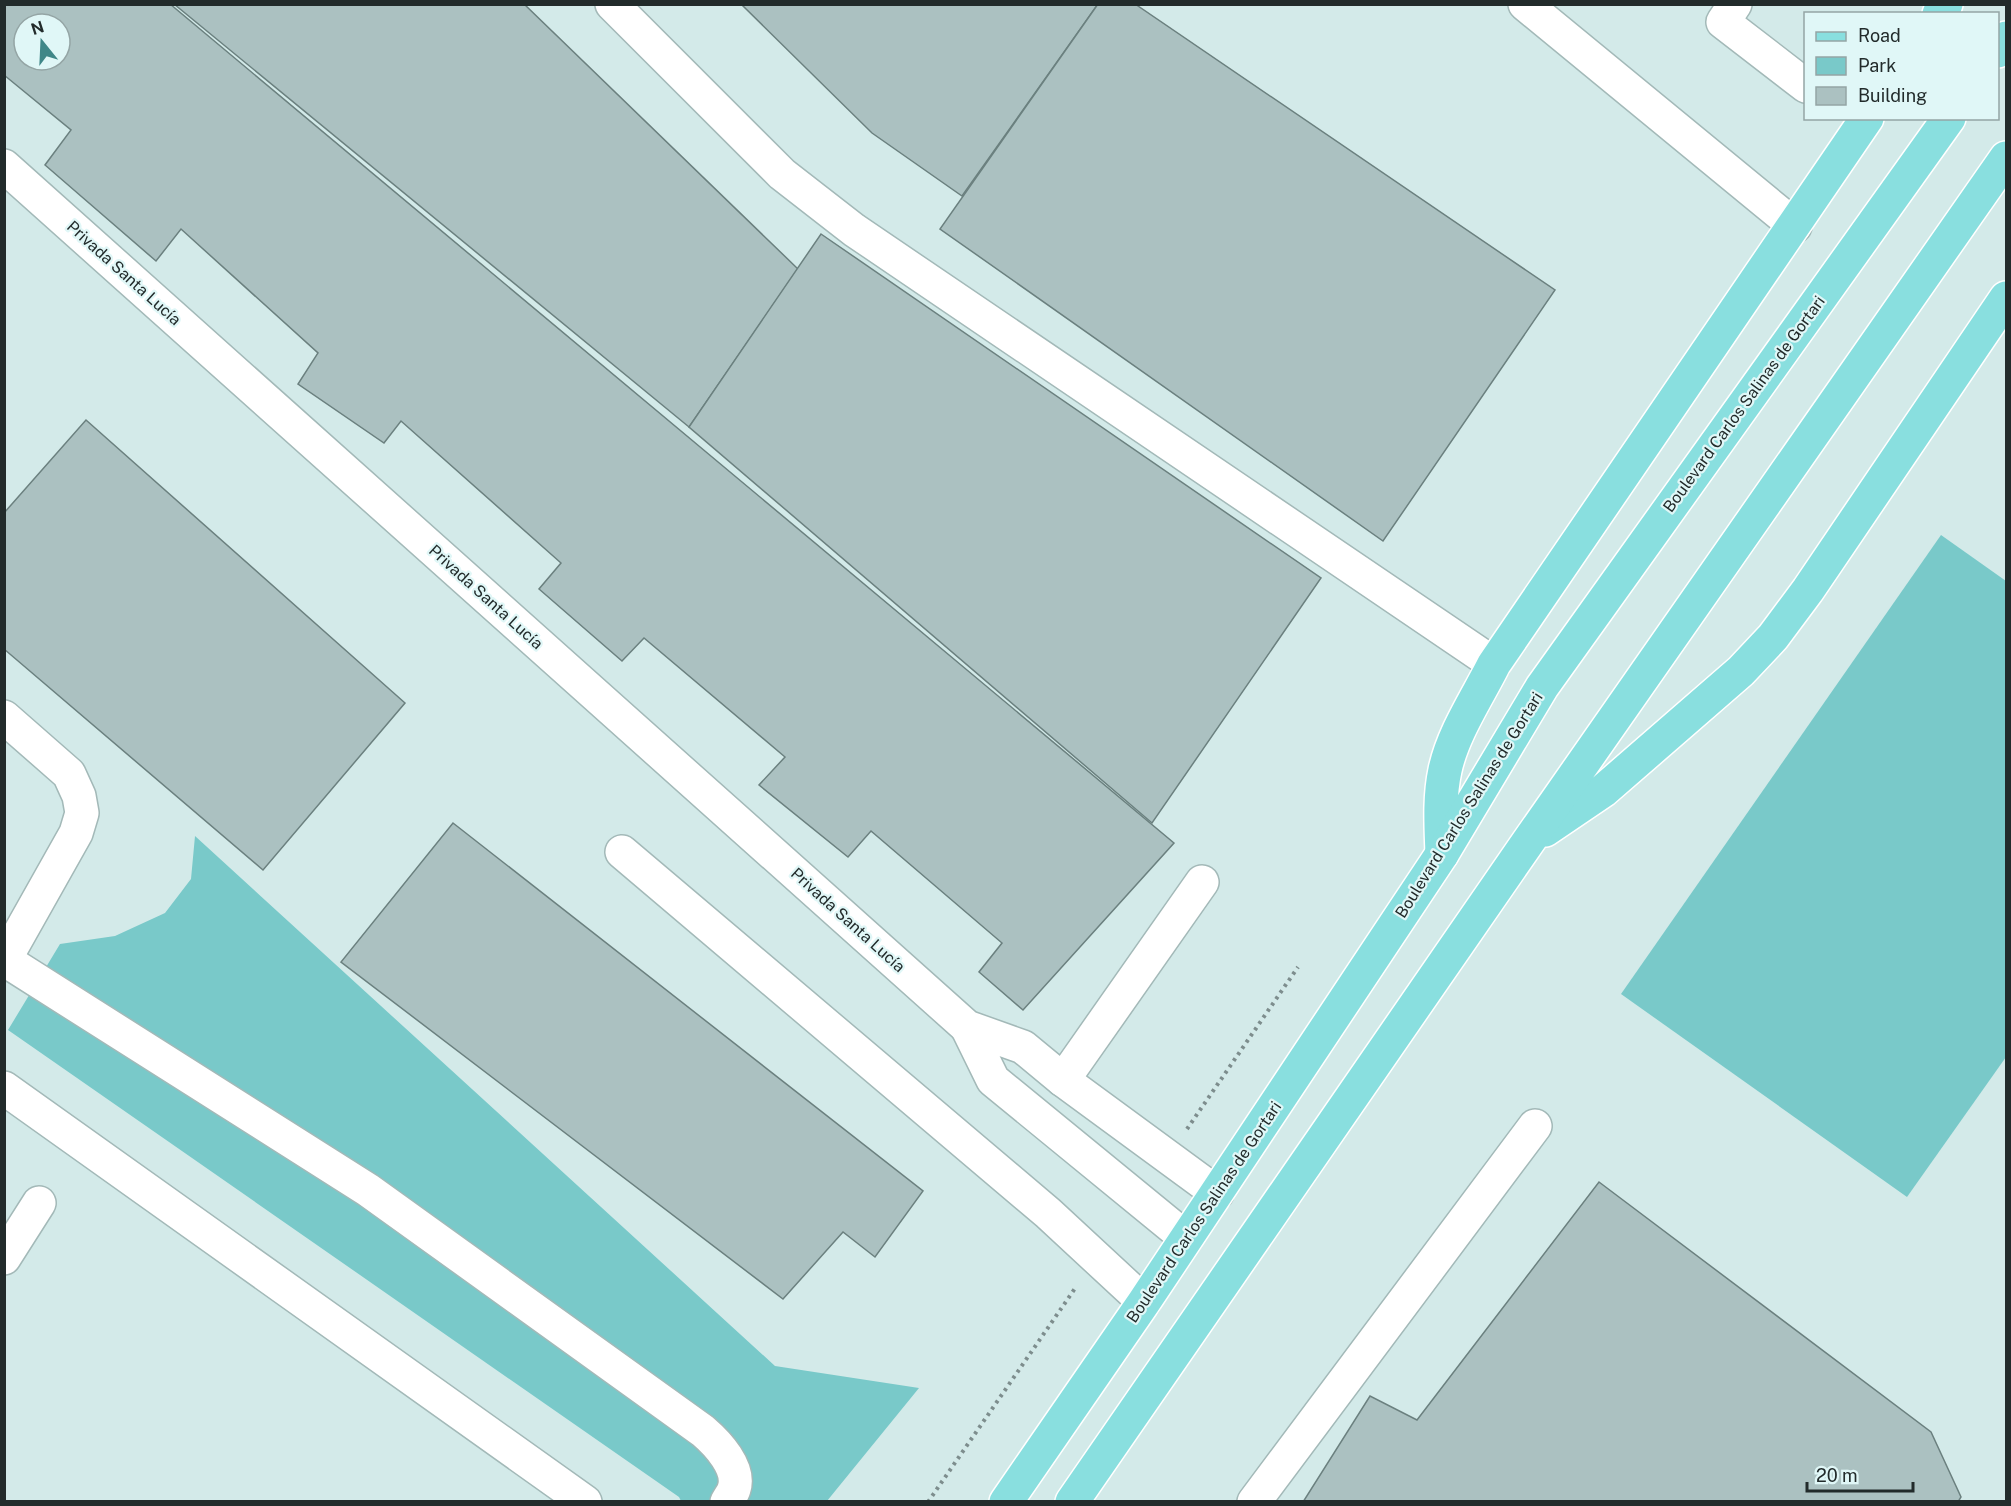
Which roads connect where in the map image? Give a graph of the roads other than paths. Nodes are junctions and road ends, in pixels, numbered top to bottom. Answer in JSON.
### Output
{"nodes":[{"id":1,"x":612,"y":4,"type":"edge"},
{"id":2,"x":1526,"y":4,"type":"edge"},
{"id":3,"x":1735,"y":4,"type":"edge"},
{"id":4,"x":1804,"y":85,"type":"edge"},
{"id":5,"x":1948,"y":120,"type":"edge"},
{"id":6,"x":1858,"y":122,"type":"edge"},
{"id":7,"x":2007,"y":158,"type":"edge"},
{"id":8,"x":4,"y":166,"type":"edge"},
{"id":9,"x":1795,"y":226,"type":"junction"},
{"id":10,"x":2007,"y":298,"type":"edge"},
{"id":11,"x":1494,"y":664,"type":"junction"},
{"id":12,"x":4,"y":717,"type":"edge"},
{"id":13,"x":1528,"y":842,"type":"junction"},
{"id":14,"x":622,"y":852,"type":"dead end"},
{"id":15,"x":1442,"y":854,"type":"junction"},
{"id":16,"x":1202,"y":882,"type":"dead end"},
{"id":17,"x":5,"y":961,"type":"edge"},
{"id":18,"x":968,"y":1027,"type":"junction"},
{"id":19,"x":1064,"y":1080,"type":"junction"},
{"id":20,"x":4,"y":1088,"type":"edge"},
{"id":21,"x":1535,"y":1126,"type":"dead end"},
{"id":22,"x":1217,"y":1193,"type":"junction"},
{"id":23,"x":39,"y":1203,"type":"dead end"},
{"id":24,"x":1186,"y":1238,"type":"junction"},
{"id":25,"x":4,"y":1258,"type":"edge"},
{"id":26,"x":1144,"y":1302,"type":"junction"},
{"id":27,"x":585,"y":1502,"type":"edge"},
{"id":28,"x":727,"y":1502,"type":"edge"},
{"id":29,"x":1006,"y":1502,"type":"edge"},
{"id":30,"x":1072,"y":1502,"type":"edge"},
{"id":31,"x":1254,"y":1502,"type":"edge"}],
"edges":[{"from":1,"to":11,"type":"lane"},
{"from":2,"to":9,"type":"lane"},
{"from":3,"to":4,"type":"lane"},
{"from":5,"to":15,"type":"main road","name":"Boulevard Carlos Salinas de Gortari"},
{"from":6,"to":9,"type":"main road"},
{"from":7,"to":13,"type":"main road"},
{"from":8,"to":18,"type":"lane","name":"Privada Santa Lucía"},
{"from":9,"to":11,"type":"main road"},
{"from":10,"to":13,"type":"main road"},
{"from":11,"to":15,"type":"main road"},
{"from":12,"to":17,"type":"lane"},
{"from":13,"to":30,"type":"main road"},
{"from":14,"to":26,"type":"lane"},
{"from":15,"to":22,"type":"main road","name":"Boulevard Carlos Salinas de Gortari"},
{"from":16,"to":19,"type":"lane"},
{"from":17,"to":28,"type":"lane"},
{"from":18,"to":19,"type":"lane","name":"Privada Santa Lucía"},
{"from":18,"to":24,"type":"lane","name":"Privada Santa Lucía"},
{"from":19,"to":22,"type":"lane","name":"Privada Santa Lucía"},
{"from":20,"to":27,"type":"lane"},
{"from":21,"to":31,"type":"lane"},
{"from":22,"to":24,"type":"main road","name":"Boulevard Carlos Salinas de Gortari"},
{"from":23,"to":25,"type":"lane"},
{"from":24,"to":26,"type":"main road","name":"Boulevard Carlos Salinas de Gortari"},
{"from":26,"to":29,"type":"main road","name":"Boulevard Carlos Salinas de Gortari"}]}
